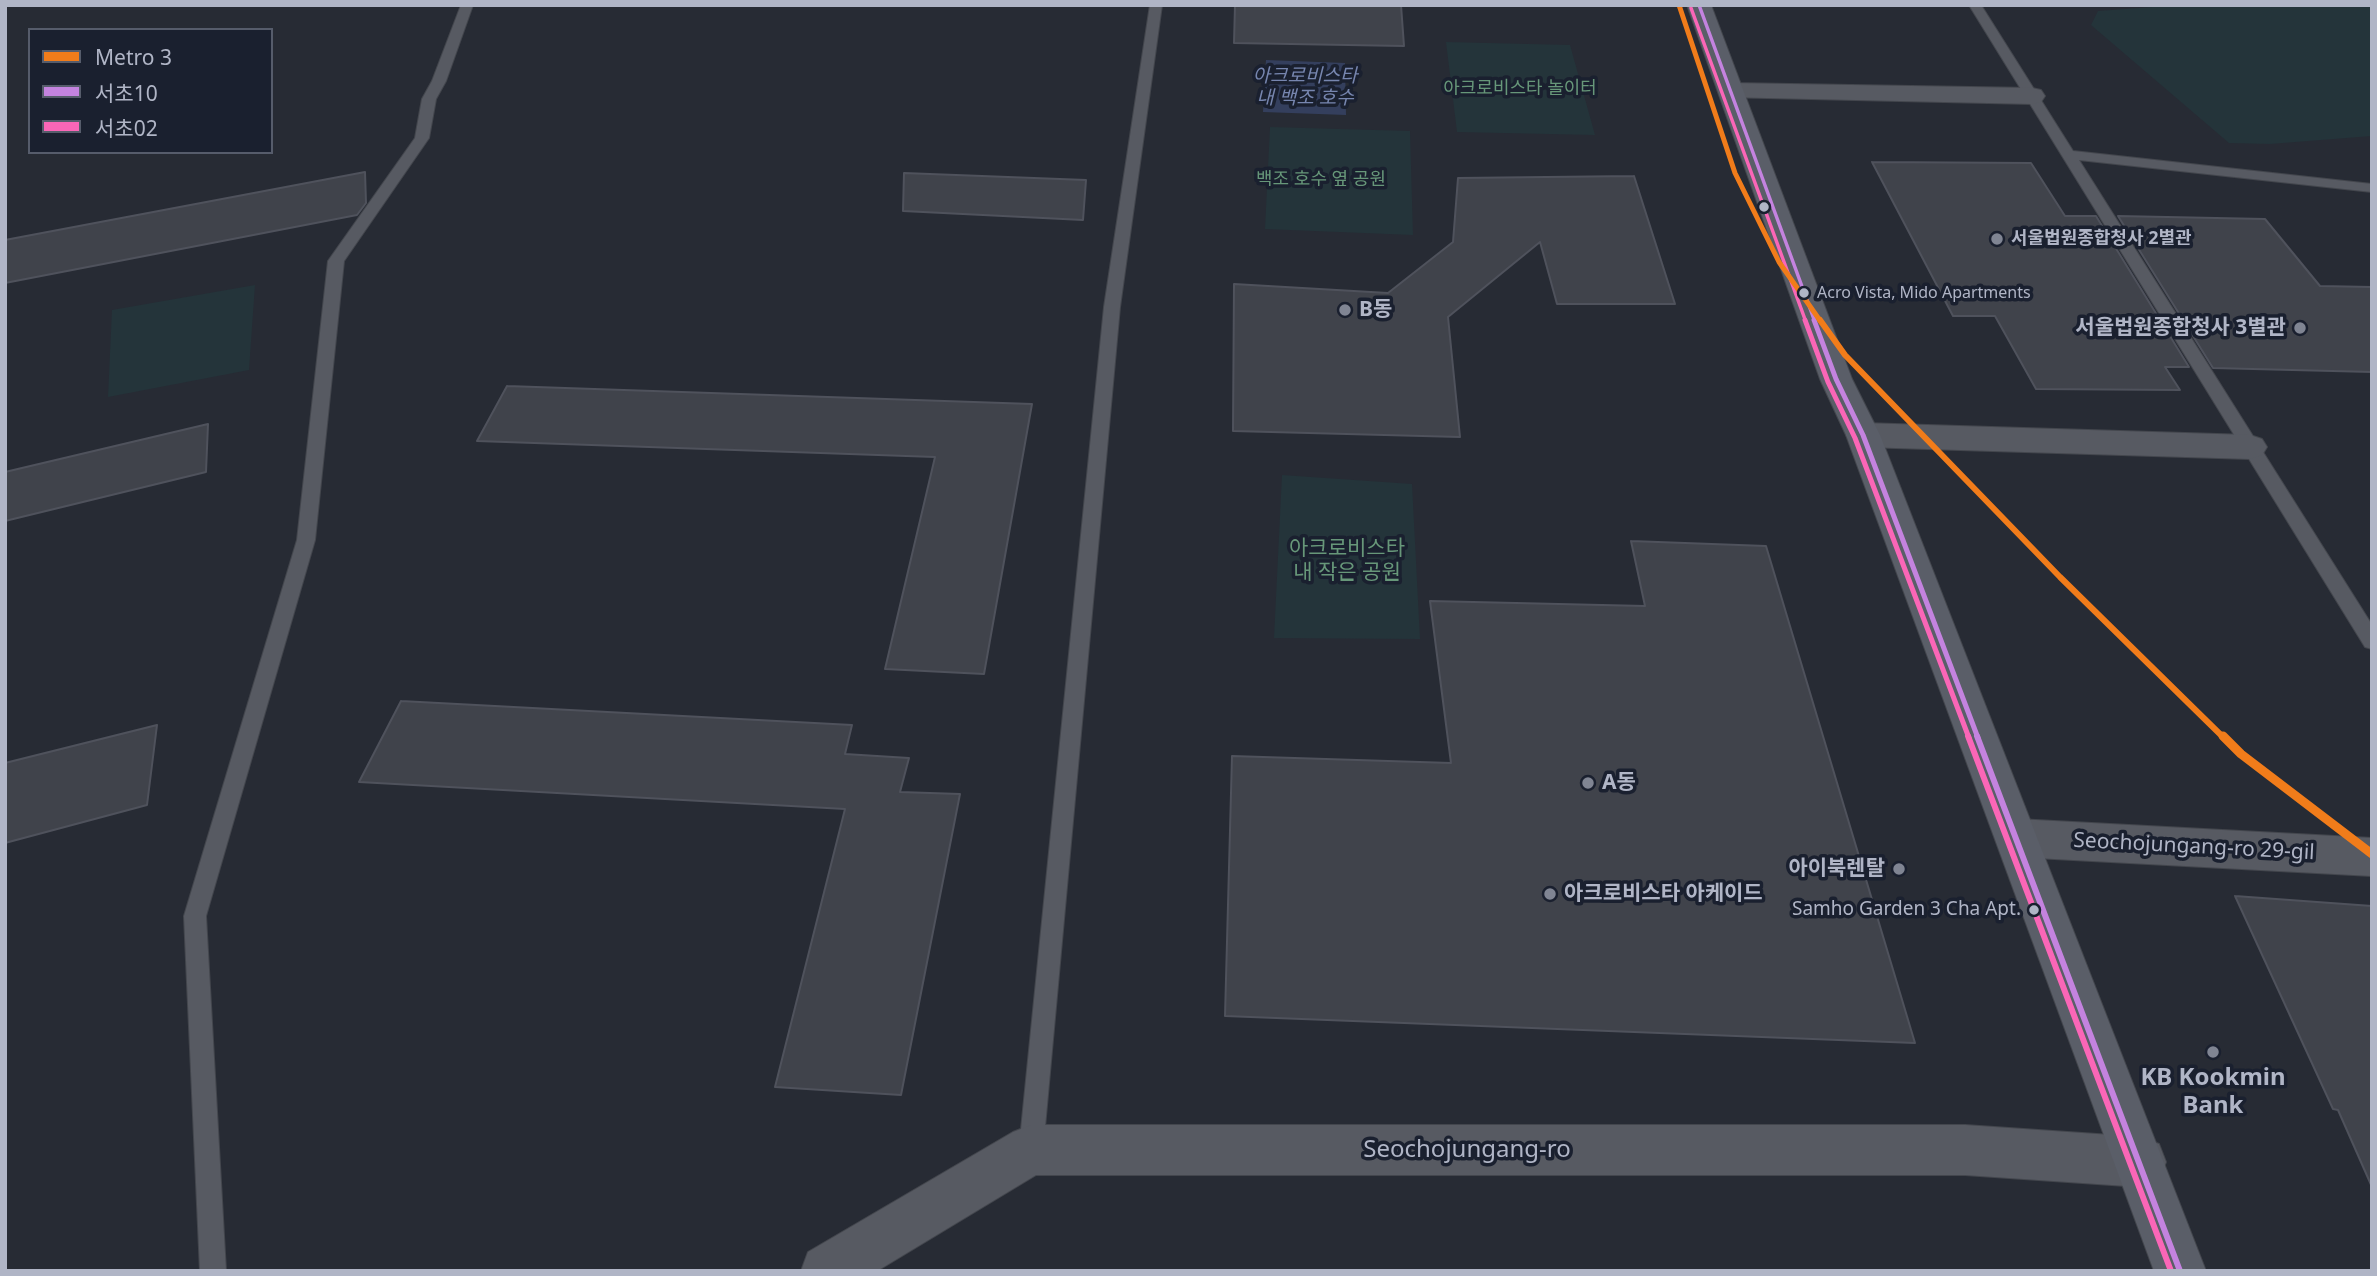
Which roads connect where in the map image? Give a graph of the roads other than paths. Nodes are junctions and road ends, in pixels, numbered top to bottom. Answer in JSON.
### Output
{"nodes":[{"id":1,"x":467,"y":5,"type":"edge"},
{"id":2,"x":1156,"y":5,"type":"edge"},
{"id":3,"x":1699,"y":5,"type":"edge"},
{"id":4,"x":1975,"y":5,"type":"edge"},
{"id":5,"x":1731,"y":91,"type":"junction"},
{"id":6,"x":2032,"y":96,"type":"junction"},
{"id":7,"x":2068,"y":155,"type":"junction"},
{"id":8,"x":2372,"y":188,"type":"edge"},
{"id":9,"x":1863,"y":435,"type":"junction"},
{"id":10,"x":2250,"y":447,"type":"junction"},
{"id":11,"x":2372,"y":642,"type":"edge"},
{"id":12,"x":2017,"y":838,"type":"junction"},
{"id":13,"x":2372,"y":857,"type":"edge"},
{"id":14,"x":1031,"y":1150,"type":"junction"},
{"id":15,"x":2140,"y":1162,"type":"junction"},
{"id":16,"x":213,"y":1271,"type":"edge"},
{"id":17,"x":827,"y":1271,"type":"edge"},
{"id":18,"x":2180,"y":1271,"type":"edge"}],
"edges":[{"from":1,"to":16,"type":"lane"},
{"from":2,"to":14,"type":"lane"},
{"from":3,"to":5,"type":"main road"},
{"from":4,"to":6,"type":"lane"},
{"from":5,"to":6,"type":"street"},
{"from":5,"to":9,"type":"main road"},
{"from":6,"to":7,"type":"lane"},
{"from":7,"to":8,"type":"lane"},
{"from":7,"to":10,"type":"lane"},
{"from":9,"to":10,"type":"street"},
{"from":9,"to":12,"type":"main road"},
{"from":10,"to":11,"type":"lane"},
{"from":12,"to":13,"type":"street","name":"Seochojungang-ro 29-gil"},
{"from":12,"to":15,"type":"main road"},
{"from":14,"to":15,"type":"street","name":"Seochojungang-ro"},
{"from":14,"to":17,"type":"street"},
{"from":15,"to":18,"type":"main road"}]}
